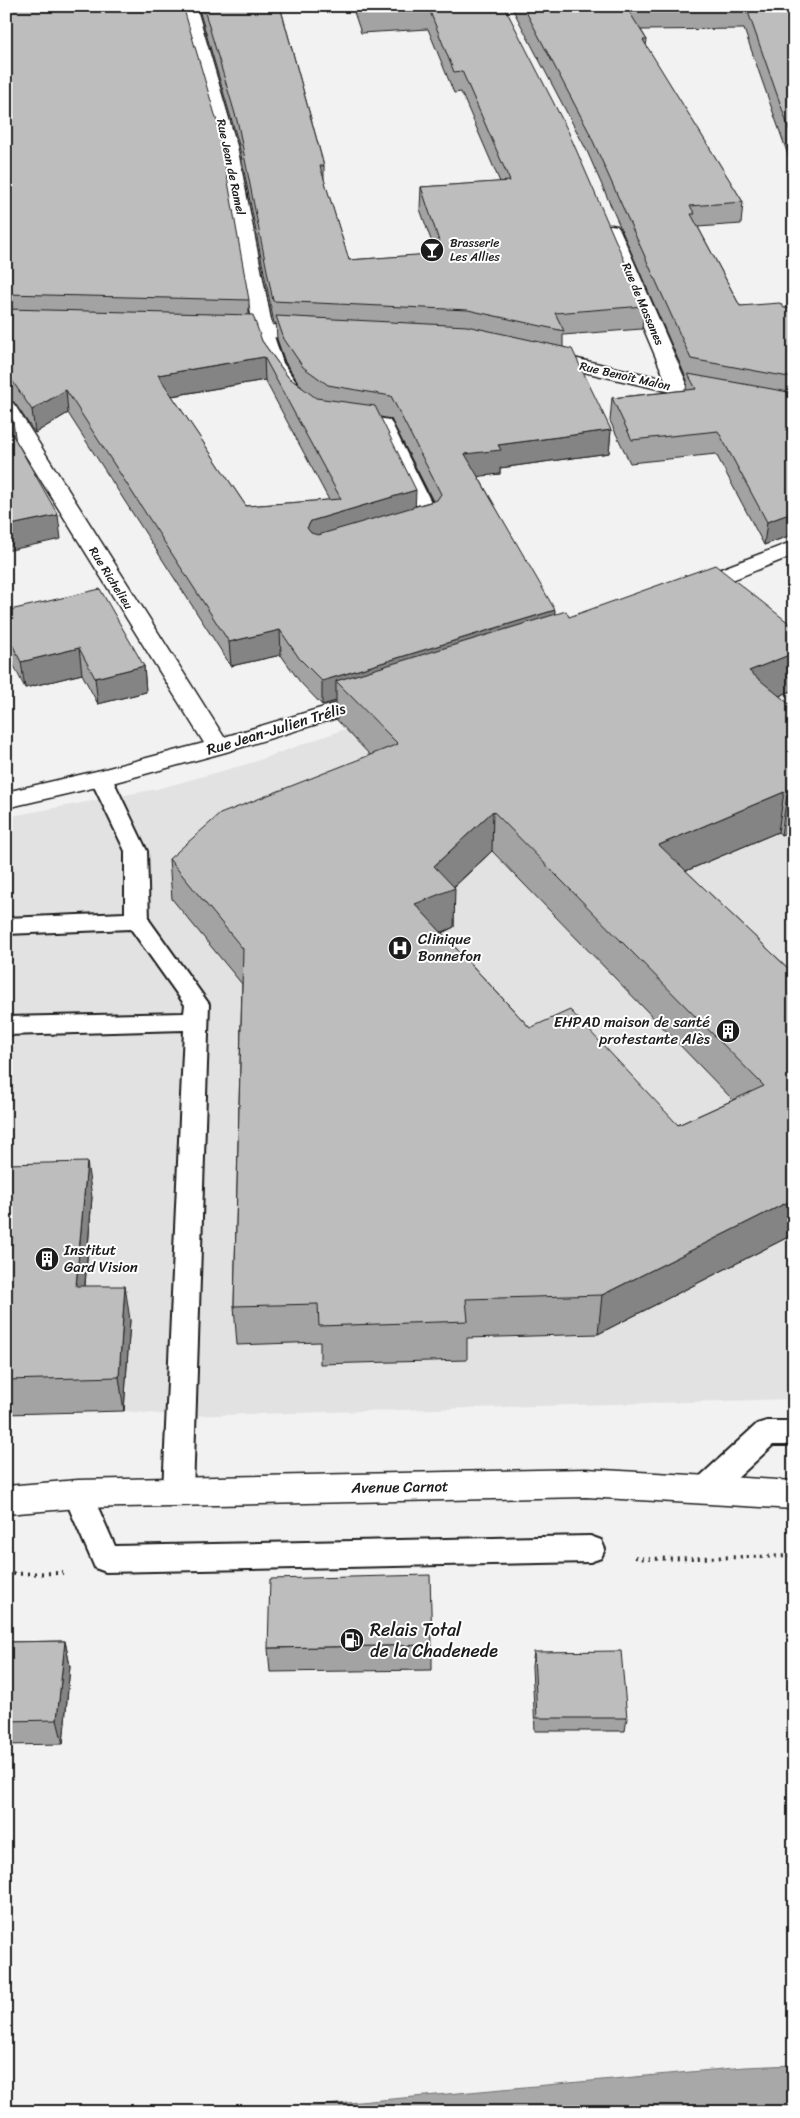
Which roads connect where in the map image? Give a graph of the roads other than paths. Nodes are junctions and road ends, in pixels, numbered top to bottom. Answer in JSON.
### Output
{"nodes":[{"id":1,"x":188,"y":6,"type":"edge"},
{"id":2,"x":604,"y":216,"type":"edge"},
{"id":3,"x":204,"y":329,"type":"edge"},
{"id":4,"x":263,"y":330,"type":"junction"},
{"id":5,"x":333,"y":334,"type":"edge"},
{"id":6,"x":525,"y":353,"type":"edge"},
{"id":7,"x":679,"y":388,"type":"junction"},
{"id":8,"x":296,"y":395,"type":"edge"},
{"id":9,"x":6,"y":407,"type":"edge"},
{"id":10,"x":794,"y":409,"type":"edge"},
{"id":11,"x":357,"y":420,"type":"edge"},
{"id":12,"x":14,"y":437,"type":"edge"},
{"id":13,"x":392,"y":529,"type":"edge"},
{"id":14,"x":794,"y":547,"type":"edge"},
{"id":15,"x":677,"y":595,"type":"edge"},
{"id":16,"x":388,"y":694,"type":"edge"},
{"id":17,"x":218,"y":747,"type":"junction"},
{"id":18,"x":101,"y":778,"type":"junction"},
{"id":19,"x":6,"y":800,"type":"edge"},
{"id":20,"x":137,"y":921,"type":"junction"},
{"id":21,"x":6,"y":926,"type":"edge"},
{"id":22,"x":197,"y":1021,"type":"junction"},
{"id":23,"x":6,"y":1026,"type":"edge"},
{"id":24,"x":794,"y":1433,"type":"edge"},
{"id":25,"x":705,"y":1490,"type":"junction"},
{"id":26,"x":178,"y":1492,"type":"junction"},
{"id":27,"x":78,"y":1494,"type":"junction"},
{"id":28,"x":794,"y":1495,"type":"edge"},
{"id":29,"x":6,"y":1500,"type":"edge"},
{"id":30,"x":590,"y":1549,"type":"road end"}],
"edges":[{"from":1,"to":4,"type":"street","name":"Rue Jean de Ramel"},
{"from":2,"to":7,"type":"street","name":"Rue de Massanes"},
{"from":3,"to":4,"type":"street"},
{"from":4,"to":5,"type":"street"},
{"from":4,"to":8,"type":"lane"},
{"from":6,"to":7,"type":"street","name":"Rue Benoît Malon"},
{"from":7,"to":10,"type":"street","name":"Rue Benoît Malon"},
{"from":9,"to":12,"type":"street","name":"Rue Richelieu"},
{"from":11,"to":13,"type":"lane"},
{"from":12,"to":17,"type":"street","name":"Rue Richelieu"},
{"from":14,"to":15,"type":"street"},
{"from":16,"to":17,"type":"street","name":"Rue Jean-Julien Trélis"},
{"from":17,"to":18,"type":"street","name":"Rue Jean-Julien Trélis"},
{"from":18,"to":19,"type":"street","name":"Rue Jean-Julien Trélis"},
{"from":18,"to":20,"type":"lane"},
{"from":20,"to":21,"type":"lane"},
{"from":20,"to":22,"type":"lane"},
{"from":22,"to":23,"type":"lane"},
{"from":22,"to":26,"type":"lane"},
{"from":24,"to":25,"type":"lane"},
{"from":25,"to":26,"type":"street","name":"Avenue Carnot"},
{"from":25,"to":28,"type":"street","name":"Avenue Carnot"},
{"from":26,"to":27,"type":"street","name":"Avenue Carnot"},
{"from":27,"to":29,"type":"street","name":"Avenue Carnot"},
{"from":27,"to":30,"type":"lane"}]}
